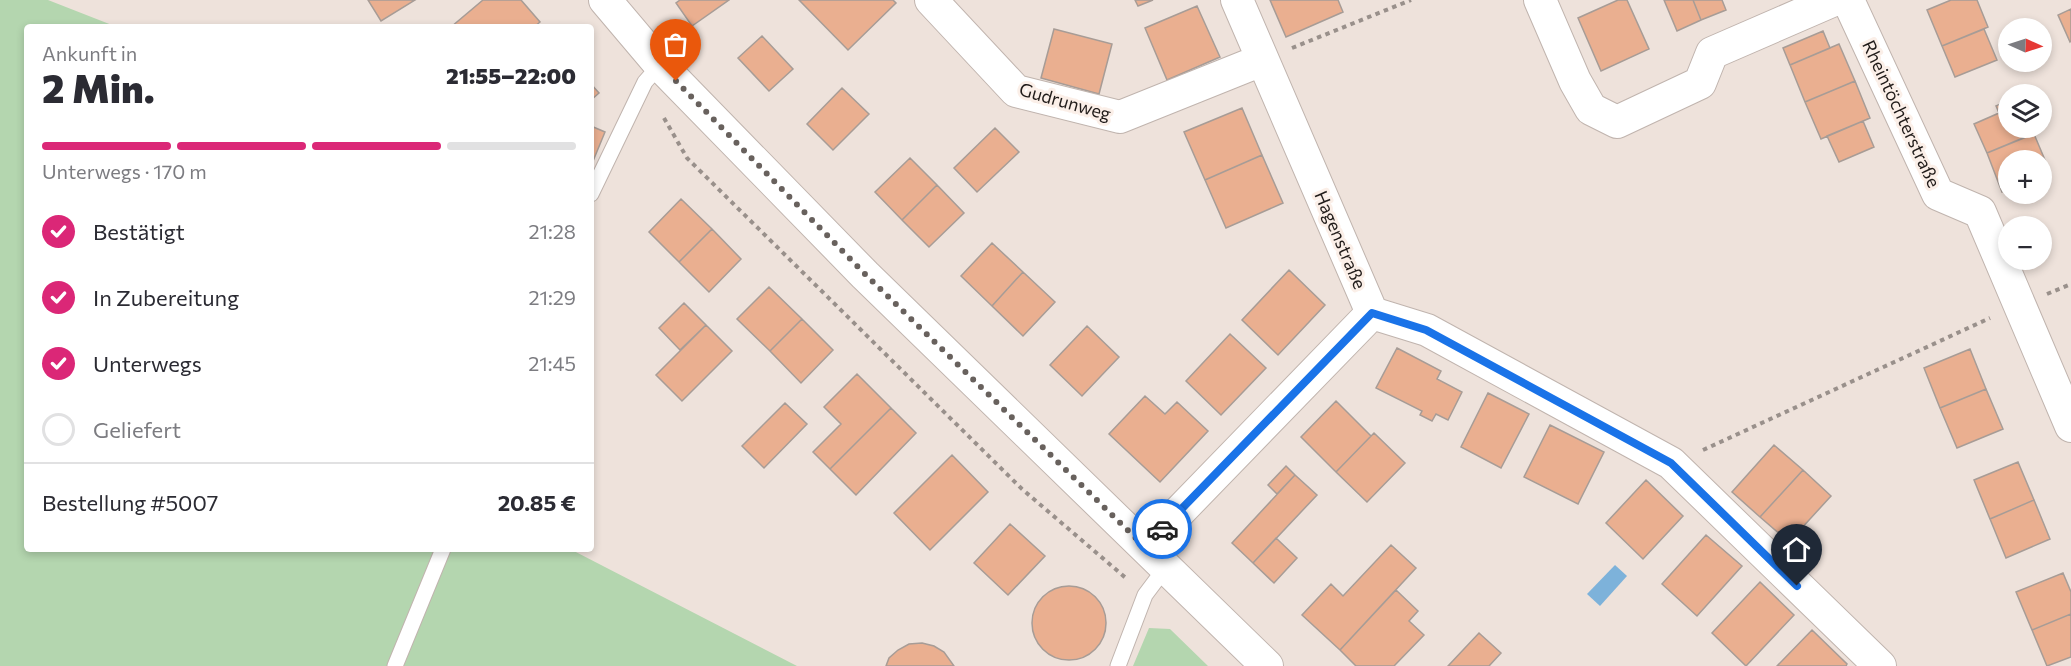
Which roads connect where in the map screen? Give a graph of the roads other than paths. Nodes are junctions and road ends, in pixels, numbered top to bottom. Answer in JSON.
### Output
{"nodes":[{"id":1,"x":605,"y":0,"type":"edge"},
{"id":2,"x":931,"y":0,"type":"edge"},
{"id":3,"x":1237,"y":0,"type":"edge"},
{"id":4,"x":1540,"y":0,"type":"edge"},
{"id":5,"x":1834,"y":0,"type":"edge"},
{"id":6,"x":1848,"y":0,"type":"edge"},
{"id":7,"x":1262,"y":60,"type":"junction"},
{"id":8,"x":652,"y":74,"type":"junction"},
{"id":9,"x":594,"y":189,"type":"edge"},
{"id":10,"x":1372,"y":313,"type":"junction"},
{"id":11,"x":2071,"y":426,"type":"edge"},
{"id":12,"x":442,"y":552,"type":"edge"},
{"id":13,"x":1155,"y":557,"type":"junction"},
{"id":14,"x":395,"y":666,"type":"edge"},
{"id":15,"x":1118,"y":666,"type":"edge"},
{"id":16,"x":1267,"y":666,"type":"edge"},
{"id":17,"x":1880,"y":666,"type":"edge"}],
"edges":[{"from":1,"to":8,"type":"street"},
{"from":2,"to":7,"type":"street","name":"Gudrunweg"},
{"from":3,"to":7,"type":"street","name":"Hagenstraße"},
{"from":4,"to":5,"type":"street"},
{"from":6,"to":11,"type":"street","name":"Rheintöchterstraße"},
{"from":7,"to":10,"type":"street","name":"Hagenstraße"},
{"from":8,"to":9,"type":"lane"},
{"from":8,"to":13,"type":"street"},
{"from":10,"to":13,"type":"street"},
{"from":10,"to":17,"type":"street"},
{"from":12,"to":14,"type":"lane"},
{"from":13,"to":15,"type":"lane"},
{"from":13,"to":16,"type":"street"}]}
